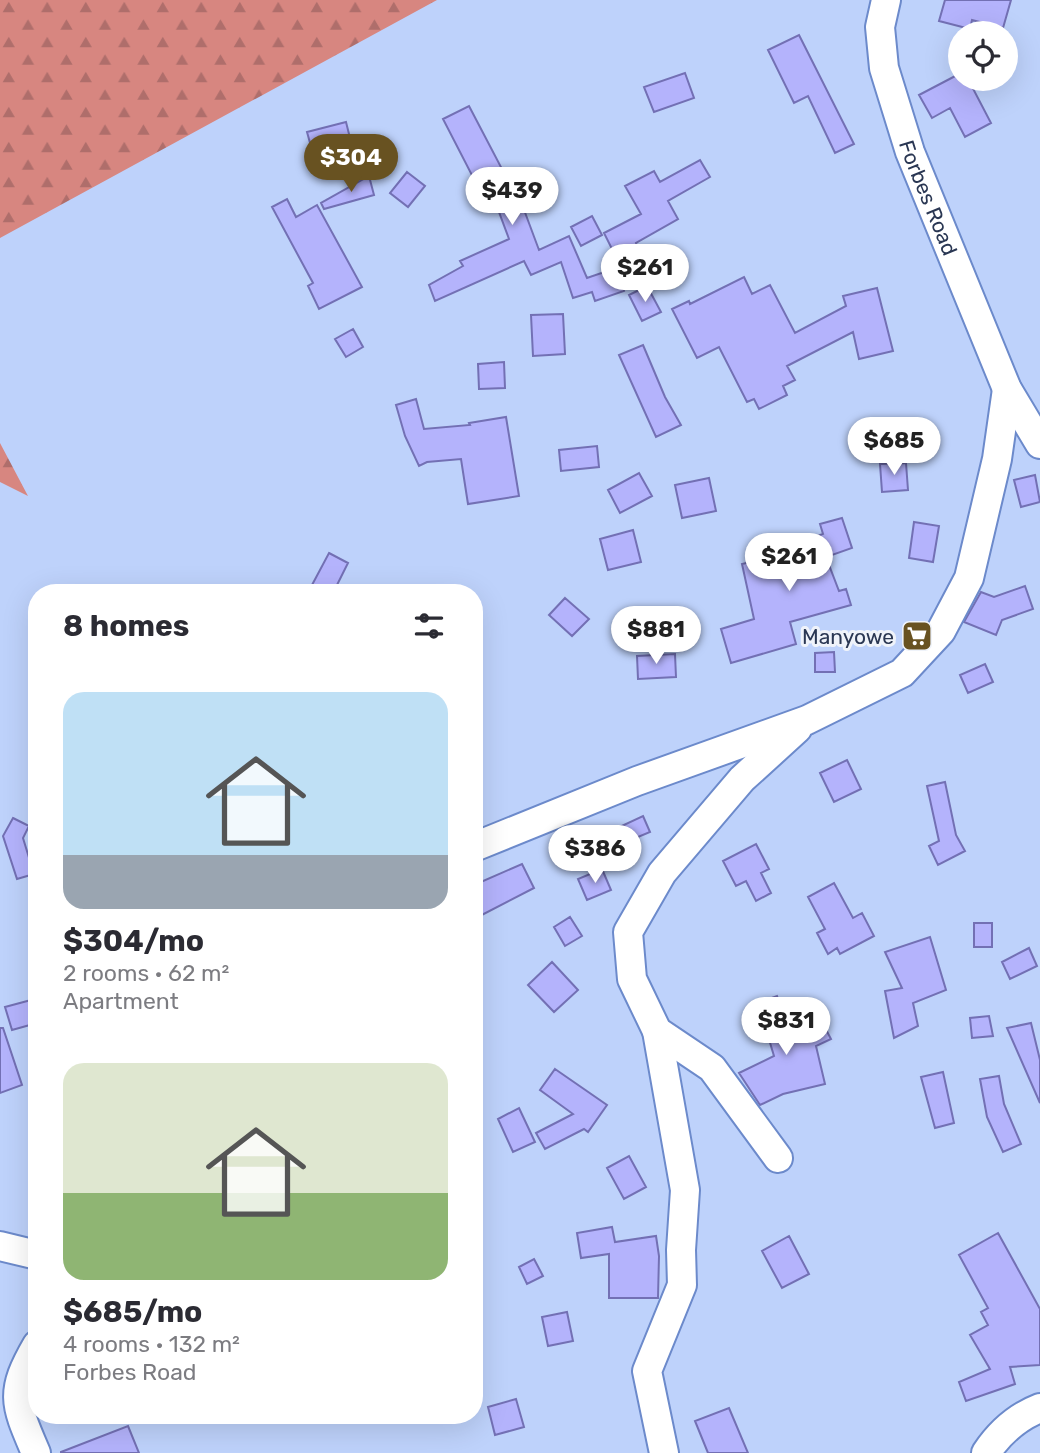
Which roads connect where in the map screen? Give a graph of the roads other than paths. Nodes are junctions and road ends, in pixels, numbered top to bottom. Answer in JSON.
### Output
{"nodes":[{"id":1,"x":886,"y":0,"type":"edge"},
{"id":2,"x":1007,"y":389,"type":"junction"},
{"id":3,"x":1040,"y":444,"type":"edge"},
{"id":4,"x":807,"y":720,"type":"junction"},
{"id":5,"x":483,"y":843,"type":"edge"},
{"id":6,"x":657,"y":1031,"type":"junction"},
{"id":7,"x":778,"y":1158,"type":"dead end"},
{"id":8,"x":0,"y":1246,"type":"edge"},
{"id":9,"x":28,"y":1253,"type":"edge"},
{"id":10,"x":28,"y":1360,"type":"edge"},
{"id":11,"x":1040,"y":1408,"type":"edge"},
{"id":12,"x":36,"y":1453,"type":"edge"},
{"id":13,"x":664,"y":1453,"type":"edge"},
{"id":14,"x":986,"y":1453,"type":"edge"}],
"edges":[{"from":1,"to":2,"type":"street","name":"Forbes Road"},
{"from":2,"to":3,"type":"street","name":"Forbes Road"},
{"from":2,"to":4,"type":"street"},
{"from":4,"to":5,"type":"street"},
{"from":4,"to":6,"type":"street"},
{"from":6,"to":7,"type":"street"},
{"from":6,"to":13,"type":"street"},
{"from":8,"to":9,"type":"street"},
{"from":10,"to":12,"type":"street"},
{"from":11,"to":14,"type":"street"}]}
